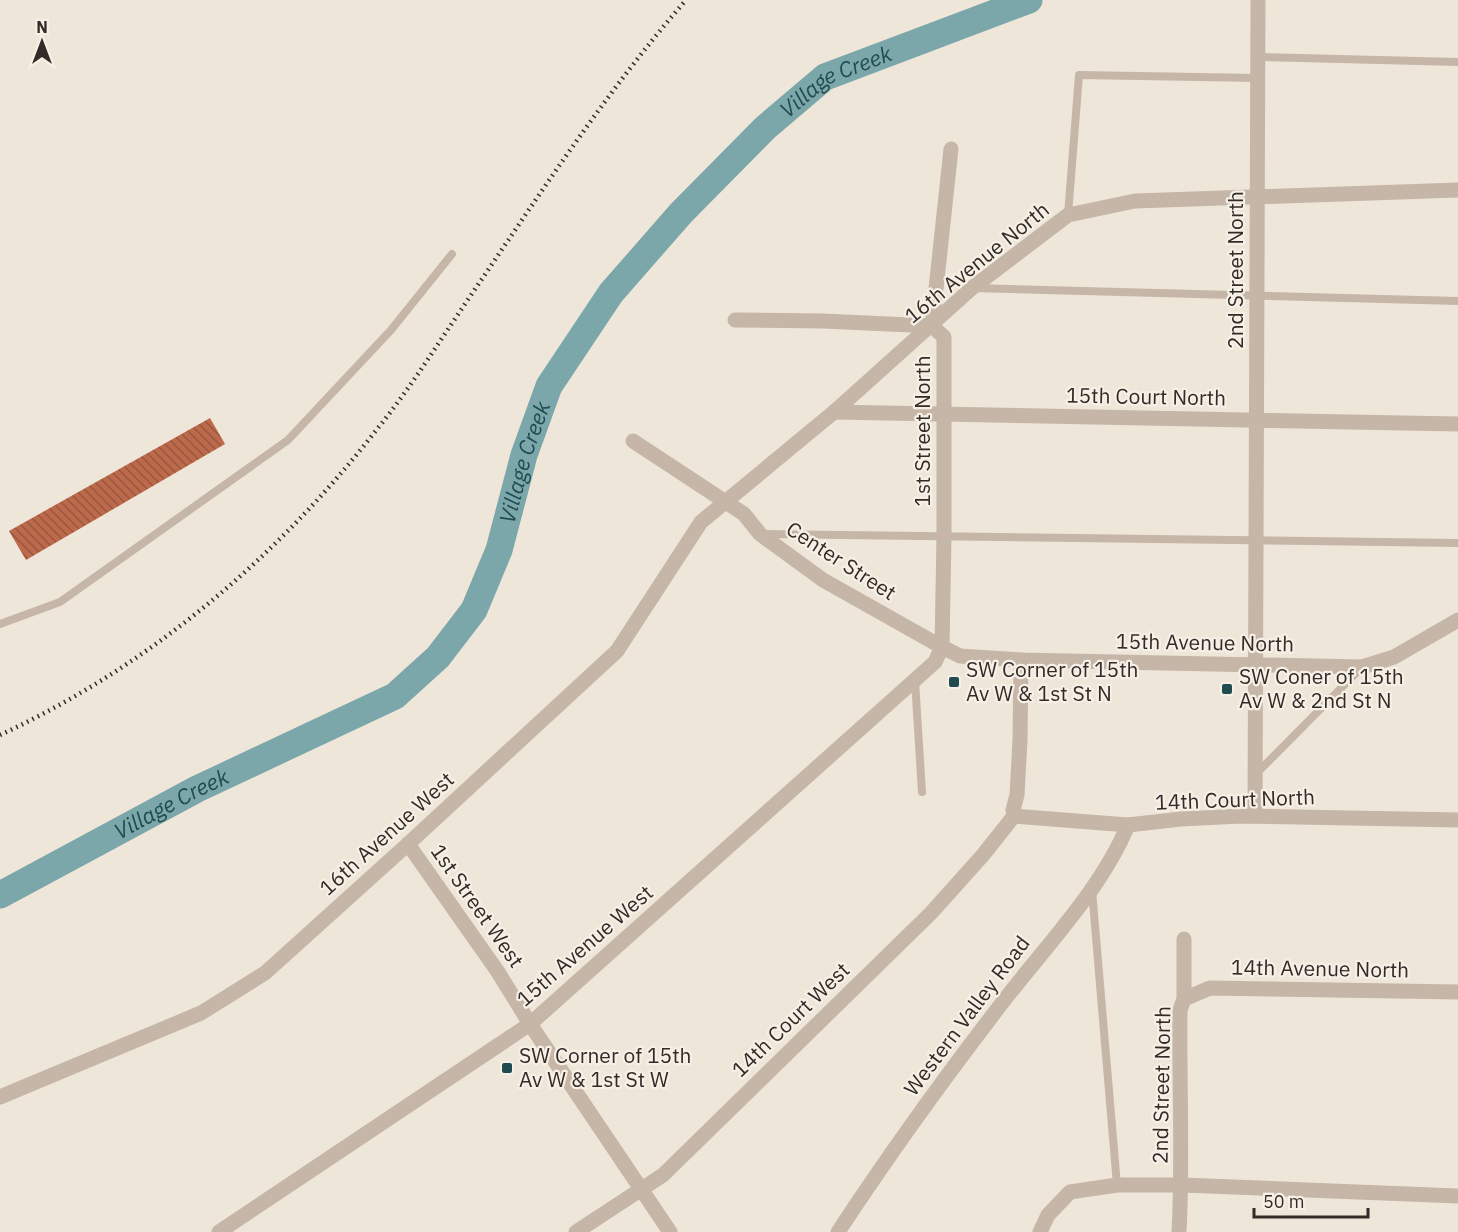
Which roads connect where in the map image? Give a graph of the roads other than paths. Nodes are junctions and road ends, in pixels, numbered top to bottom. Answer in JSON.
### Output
{"nodes":[{"id":1,"x":1258,"y":0,"type":"edge"},
{"id":2,"x":1259,"y":57,"type":"junction"},
{"id":3,"x":1458,"y":62,"type":"edge"},
{"id":4,"x":1258,"y":78,"type":"junction"},
{"id":5,"x":951,"y":149,"type":"dead end"},
{"id":6,"x":1458,"y":190,"type":"edge"},
{"id":7,"x":1256,"y":196,"type":"junction"},
{"id":8,"x":1068,"y":215,"type":"junction"},
{"id":9,"x":452,"y":254,"type":"dead end"},
{"id":10,"x":972,"y":288,"type":"junction"},
{"id":11,"x":1258,"y":296,"type":"junction"},
{"id":12,"x":1458,"y":301,"type":"edge"},
{"id":13,"x":735,"y":320,"type":"dead end"},
{"id":14,"x":932,"y":326,"type":"junction"},
{"id":15,"x":834,"y":412,"type":"junction"},
{"id":16,"x":944,"y":413,"type":"junction"},
{"id":17,"x":1256,"y":420,"type":"junction"},
{"id":18,"x":1458,"y":424,"type":"edge"},
{"id":19,"x":633,"y":441,"type":"dead end"},
{"id":20,"x":723,"y":502,"type":"junction"},
{"id":21,"x":760,"y":534,"type":"junction"},
{"id":22,"x":944,"y":536,"type":"junction"},
{"id":23,"x":1257,"y":540,"type":"junction"},
{"id":24,"x":1458,"y":543,"type":"edge"},
{"id":25,"x":1458,"y":620,"type":"edge"},
{"id":26,"x":0,"y":624,"type":"edge"},
{"id":27,"x":942,"y":647,"type":"junction"},
{"id":28,"x":1021,"y":660,"type":"junction"},
{"id":29,"x":1256,"y":666,"type":"junction"},
{"id":30,"x":1362,"y":667,"type":"junction"},
{"id":31,"x":915,"y":681,"type":"junction"},
{"id":32,"x":1254,"y":775,"type":"junction"},
{"id":33,"x":922,"y":792,"type":"dead end"},
{"id":34,"x":1014,"y":816,"type":"junction"},
{"id":35,"x":1255,"y":816,"type":"junction"},
{"id":36,"x":1458,"y":820,"type":"edge"},
{"id":37,"x":1128,"y":825,"type":"junction"},
{"id":38,"x":408,"y":844,"type":"junction"},
{"id":39,"x":1092,"y":886,"type":"junction"},
{"id":40,"x":1184,"y":939,"type":"dead end"},
{"id":41,"x":1458,"y":993,"type":"edge"},
{"id":42,"x":1184,"y":999,"type":"junction"},
{"id":43,"x":530,"y":1024,"type":"junction"},
{"id":44,"x":0,"y":1097,"type":"edge"},
{"id":45,"x":1117,"y":1185,"type":"junction"},
{"id":46,"x":1182,"y":1185,"type":"junction"},
{"id":47,"x":641,"y":1189,"type":"junction"},
{"id":48,"x":1458,"y":1196,"type":"edge"},
{"id":49,"x":219,"y":1232,"type":"edge"},
{"id":50,"x":576,"y":1232,"type":"edge"},
{"id":51,"x":670,"y":1232,"type":"edge"},
{"id":52,"x":838,"y":1232,"type":"edge"},
{"id":53,"x":1040,"y":1232,"type":"edge"},
{"id":54,"x":1179,"y":1232,"type":"edge"}],
"edges":[{"from":1,"to":2,"type":"street","name":"2nd Street North"},
{"from":2,"to":3,"type":"lane"},
{"from":2,"to":4,"type":"street","name":"2nd Street North"},
{"from":4,"to":7,"type":"street","name":"2nd Street North"},
{"from":4,"to":8,"type":"lane"},
{"from":5,"to":14,"type":"street","name":"1st Street North"},
{"from":6,"to":7,"type":"street","name":"16th Avenue North"},
{"from":7,"to":8,"type":"street","name":"16th Avenue North"},
{"from":7,"to":11,"type":"street","name":"2nd Street North"},
{"from":8,"to":10,"type":"street","name":"16th Avenue North"},
{"from":9,"to":26,"type":"lane"},
{"from":10,"to":11,"type":"lane"},
{"from":10,"to":14,"type":"street","name":"16th Avenue North"},
{"from":11,"to":12,"type":"lane"},
{"from":11,"to":17,"type":"street","name":"2nd Street North"},
{"from":13,"to":14,"type":"street"},
{"from":14,"to":15,"type":"street","name":"16th Avenue North"},
{"from":14,"to":16,"type":"street","name":"1st Street North"},
{"from":15,"to":16,"type":"street","name":"15th Court North"},
{"from":15,"to":20,"type":"street","name":"16th Avenue North"},
{"from":16,"to":17,"type":"street","name":"15th Court North"},
{"from":16,"to":22,"type":"street","name":"1st Street North"},
{"from":17,"to":18,"type":"street","name":"15th Court North"},
{"from":17,"to":23,"type":"street","name":"2nd Street North"},
{"from":19,"to":20,"type":"street","name":"Center Street"},
{"from":20,"to":21,"type":"street","name":"Center Street"},
{"from":20,"to":38,"type":"street","name":"16th Avenue West"},
{"from":21,"to":22,"type":"lane"},
{"from":21,"to":27,"type":"street","name":"Center Street"},
{"from":22,"to":23,"type":"lane"},
{"from":22,"to":27,"type":"street","name":"1st Street North"},
{"from":23,"to":24,"type":"lane"},
{"from":23,"to":29,"type":"street","name":"2nd Street North"},
{"from":25,"to":30,"type":"street","name":"15th Avenue North"},
{"from":27,"to":28,"type":"street","name":"15th Avenue North"},
{"from":27,"to":31,"type":"street","name":"15th Avenue West"},
{"from":28,"to":29,"type":"street","name":"15th Avenue North"},
{"from":28,"to":34,"type":"street"},
{"from":29,"to":30,"type":"street","name":"15th Avenue North"},
{"from":29,"to":32,"type":"street","name":"2nd Street North"},
{"from":30,"to":32,"type":"lane"},
{"from":31,"to":33,"type":"lane"},
{"from":31,"to":43,"type":"street","name":"15th Avenue West"},
{"from":32,"to":35,"type":"street","name":"2nd Street North"},
{"from":34,"to":37,"type":"street","name":"14th Court North"},
{"from":34,"to":47,"type":"street","name":"14th Court West"},
{"from":35,"to":36,"type":"street","name":"14th Court North"},
{"from":35,"to":37,"type":"street","name":"14th Court North"},
{"from":37,"to":39,"type":"street","name":"Western Valley Road"},
{"from":38,"to":43,"type":"street","name":"1st Street West"},
{"from":38,"to":44,"type":"street","name":"16th Avenue West"},
{"from":39,"to":45,"type":"lane"},
{"from":39,"to":52,"type":"street","name":"Western Valley Road"},
{"from":40,"to":42,"type":"street","name":"2nd Street North"},
{"from":41,"to":42,"type":"street","name":"14th Avenue North"},
{"from":42,"to":46,"type":"street","name":"2nd Street North"},
{"from":43,"to":47,"type":"street","name":"1st Street West"},
{"from":43,"to":49,"type":"street","name":"15th Avenue West"},
{"from":45,"to":46,"type":"street"},
{"from":45,"to":53,"type":"street"},
{"from":46,"to":48,"type":"street"},
{"from":46,"to":54,"type":"street","name":"2nd Street North"},
{"from":47,"to":50,"type":"street","name":"14th Court West"},
{"from":47,"to":51,"type":"street","name":"1st Street West"}]}
